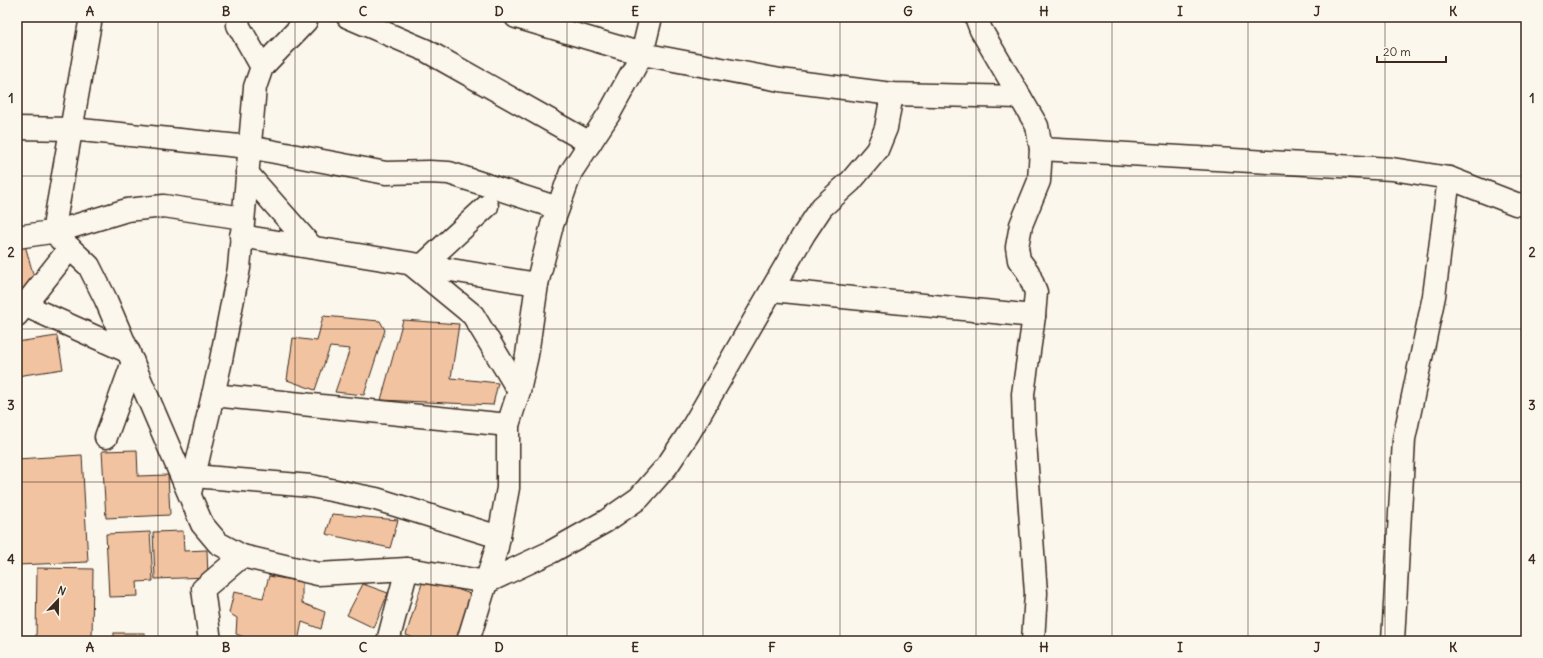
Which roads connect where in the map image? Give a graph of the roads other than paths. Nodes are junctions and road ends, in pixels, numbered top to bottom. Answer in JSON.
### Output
{"nodes":[{"id":1,"x":91,"y":17,"type":"edge"},
{"id":2,"x":239,"y":17,"type":"edge"},
{"id":3,"x":307,"y":17,"type":"edge"},
{"id":4,"x":348,"y":17,"type":"edge"},
{"id":5,"x":516,"y":17,"type":"edge"},
{"id":6,"x":651,"y":17,"type":"edge"},
{"id":7,"x":976,"y":17,"type":"edge"},
{"id":8,"x":642,"y":54,"type":"junction"},
{"id":9,"x":262,"y":67,"type":"junction"},
{"id":10,"x":892,"y":94,"type":"junction"},
{"id":11,"x":1020,"y":97,"type":"junction"},
{"id":12,"x":17,"y":128,"type":"edge"},
{"id":13,"x":71,"y":129,"type":"junction"},
{"id":14,"x":590,"y":143,"type":"junction"},
{"id":15,"x":249,"y":147,"type":"junction"},
{"id":16,"x":1041,"y":149,"type":"junction"},
{"id":17,"x":247,"y":172,"type":"junction"},
{"id":18,"x":1449,"y":178,"type":"junction"},
{"id":19,"x":487,"y":206,"type":"dead end"},
{"id":20,"x":1523,"y":207,"type":"edge"},
{"id":21,"x":558,"y":208,"type":"junction"},
{"id":22,"x":242,"y":227,"type":"junction"},
{"id":23,"x":17,"y":237,"type":"edge"},
{"id":24,"x":64,"y":239,"type":"junction"},
{"id":25,"x":312,"y":247,"type":"junction"},
{"id":26,"x":417,"y":264,"type":"junction"},
{"id":27,"x":537,"y":284,"type":"junction"},
{"id":28,"x":772,"y":290,"type":"junction"},
{"id":29,"x":19,"y":308,"type":"edge"},
{"id":30,"x":1034,"y":316,"type":"junction"},
{"id":31,"x":131,"y":357,"type":"junction"},
{"id":32,"x":519,"y":391,"type":"junction"},
{"id":33,"x":213,"y":395,"type":"junction"},
{"id":34,"x":508,"y":425,"type":"junction"},
{"id":35,"x":106,"y":437,"type":"dead end"},
{"id":36,"x":192,"y":484,"type":"junction"},
{"id":37,"x":499,"y":537,"type":"junction"},
{"id":38,"x":242,"y":556,"type":"junction"},
{"id":39,"x":407,"y":569,"type":"junction"},
{"id":40,"x":486,"y":582,"type":"junction"},
{"id":41,"x":210,"y":641,"type":"edge"},
{"id":42,"x":388,"y":641,"type":"edge"},
{"id":43,"x":468,"y":641,"type":"edge"},
{"id":44,"x":1033,"y":641,"type":"edge"},
{"id":45,"x":1393,"y":641,"type":"edge"}],
"edges":[{"from":1,"to":13,"type":"street"},
{"from":2,"to":9,"type":"street"},
{"from":3,"to":9,"type":"street"},
{"from":4,"to":14,"type":"street"},
{"from":5,"to":8,"type":"street"},
{"from":6,"to":8,"type":"street"},
{"from":7,"to":11,"type":"street"},
{"from":8,"to":10,"type":"street"},
{"from":8,"to":14,"type":"street"},
{"from":9,"to":15,"type":"street"},
{"from":10,"to":11,"type":"street"},
{"from":10,"to":28,"type":"street"},
{"from":11,"to":16,"type":"street"},
{"from":12,"to":13,"type":"street"},
{"from":13,"to":15,"type":"street"},
{"from":13,"to":24,"type":"street"},
{"from":14,"to":21,"type":"street"},
{"from":15,"to":17,"type":"street"},
{"from":15,"to":21,"type":"street"},
{"from":16,"to":18,"type":"street"},
{"from":16,"to":30,"type":"street"},
{"from":17,"to":22,"type":"street"},
{"from":17,"to":25,"type":"street"},
{"from":18,"to":20,"type":"street"},
{"from":18,"to":45,"type":"street"},
{"from":19,"to":26,"type":"street"},
{"from":21,"to":27,"type":"street"},
{"from":22,"to":24,"type":"street"},
{"from":22,"to":25,"type":"street"},
{"from":22,"to":33,"type":"street"},
{"from":23,"to":24,"type":"street"},
{"from":24,"to":29,"type":"street"},
{"from":24,"to":31,"type":"street"},
{"from":25,"to":26,"type":"street"},
{"from":26,"to":27,"type":"street"},
{"from":26,"to":32,"type":"street"},
{"from":27,"to":32,"type":"street"},
{"from":28,"to":30,"type":"street"},
{"from":28,"to":40,"type":"street"},
{"from":29,"to":31,"type":"street"},
{"from":30,"to":44,"type":"street"},
{"from":31,"to":35,"type":"street"},
{"from":31,"to":36,"type":"street"},
{"from":32,"to":34,"type":"street"},
{"from":33,"to":34,"type":"street"},
{"from":33,"to":36,"type":"street"},
{"from":34,"to":37,"type":"street"},
{"from":36,"to":37,"type":"street"},
{"from":36,"to":38,"type":"street"},
{"from":37,"to":40,"type":"street"},
{"from":38,"to":39,"type":"street"},
{"from":38,"to":41,"type":"street"},
{"from":39,"to":40,"type":"street"},
{"from":39,"to":42,"type":"street"},
{"from":40,"to":43,"type":"street"}]}
